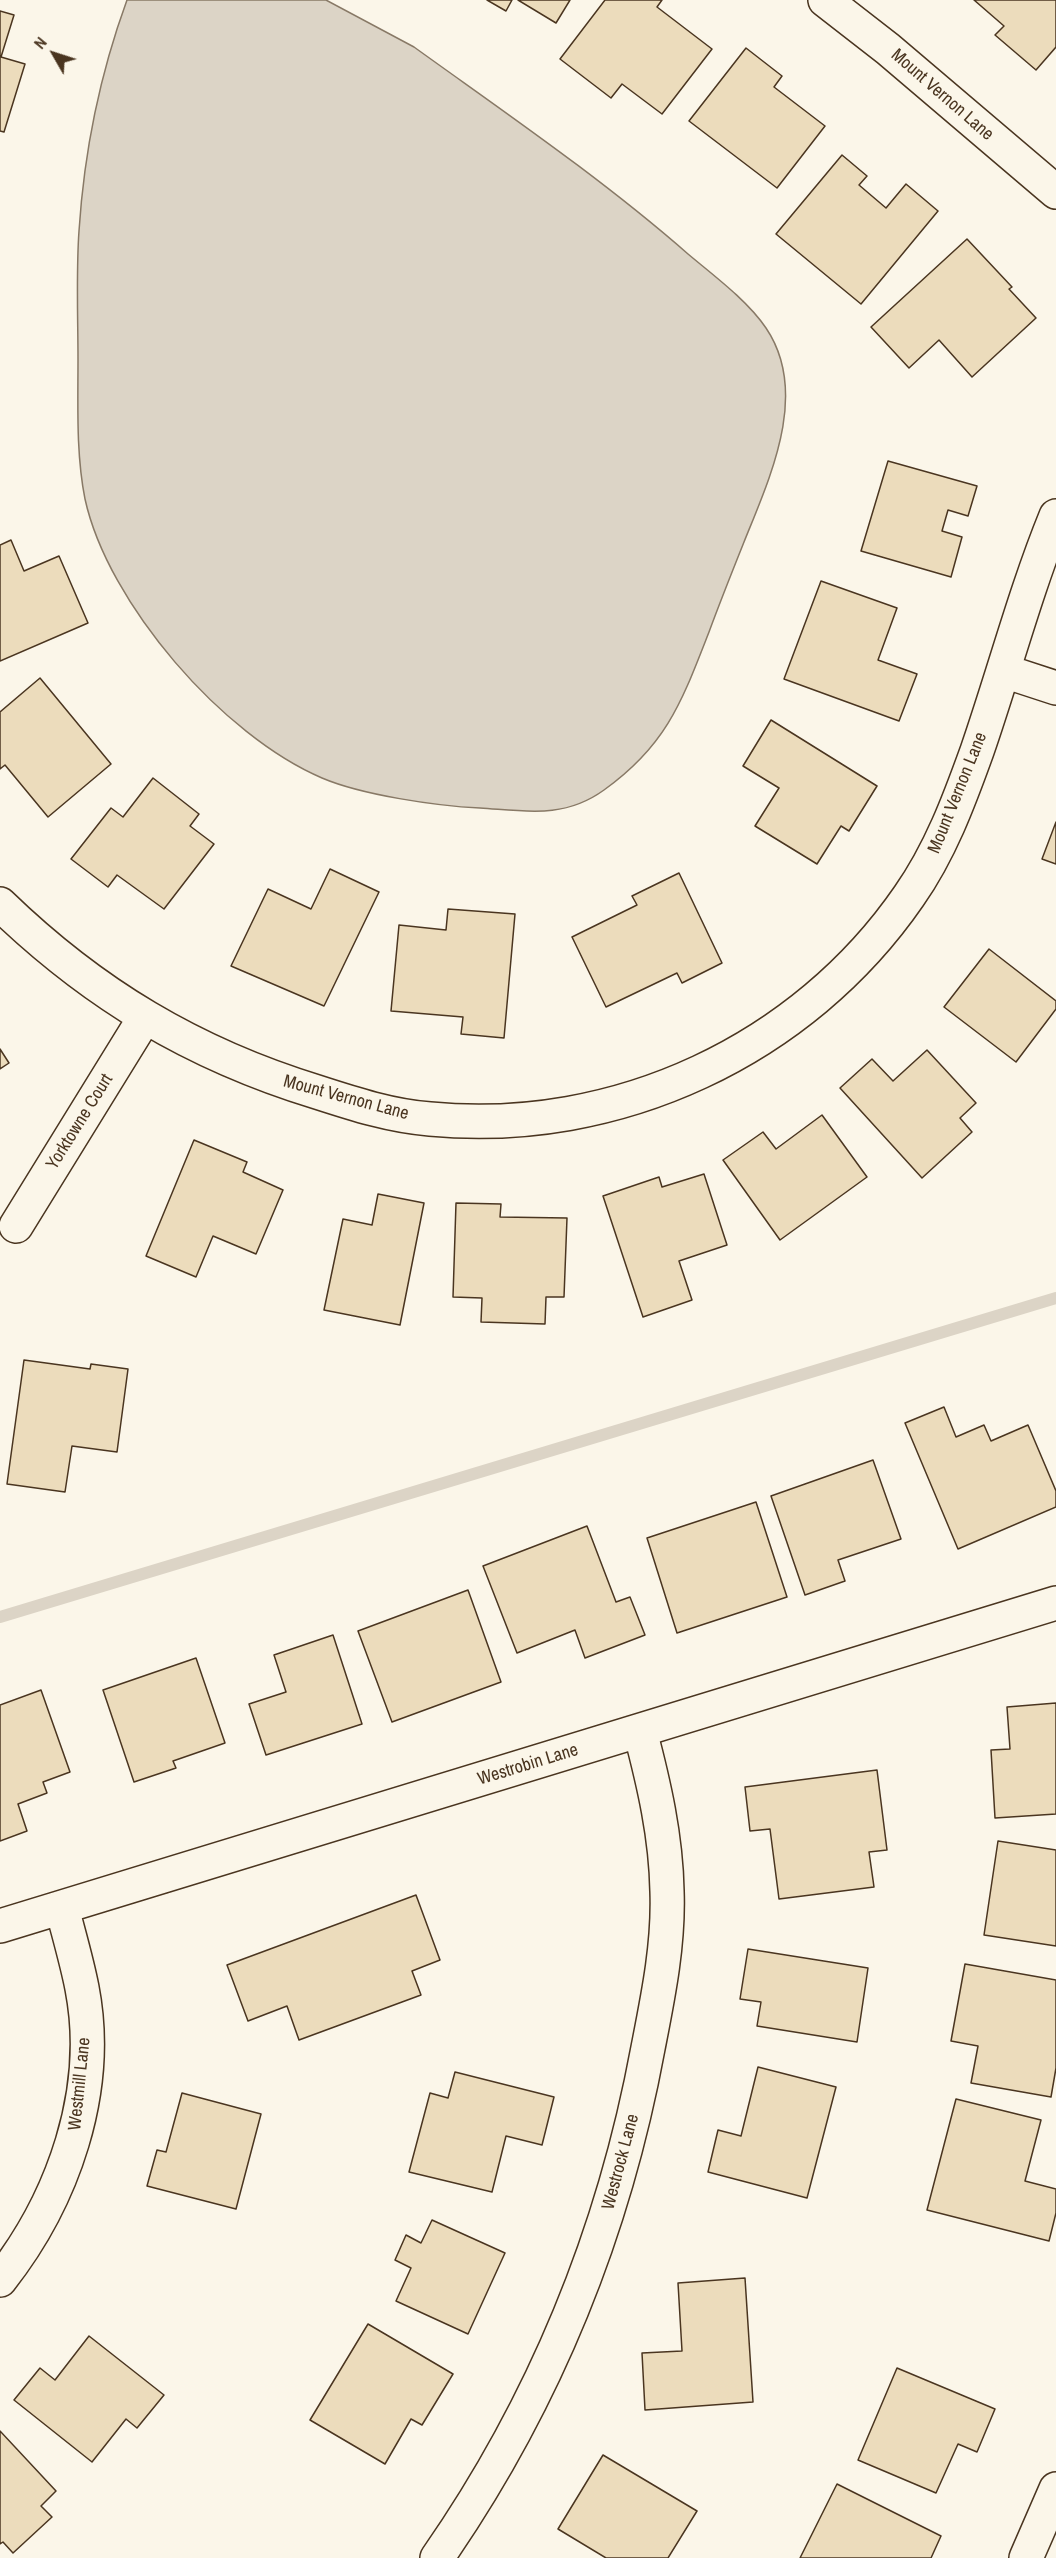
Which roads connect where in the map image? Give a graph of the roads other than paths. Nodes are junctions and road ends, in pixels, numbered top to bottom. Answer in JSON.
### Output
{"nodes":[{"id":1,"x":825,"y":0,"type":"edge"},
{"id":2,"x":1056,"y":192,"type":"edge"},
{"id":3,"x":1056,"y":516,"type":"edge"},
{"id":4,"x":1004,"y":671,"type":"junction"},
{"id":5,"x":1056,"y":688,"type":"edge"},
{"id":6,"x":0,"y":904,"type":"edge"},
{"id":7,"x":145,"y":1017,"type":"junction"},
{"id":8,"x":16,"y":1226,"type":"dead end"},
{"id":9,"x":1056,"y":1603,"type":"edge"},
{"id":10,"x":640,"y":1731,"type":"junction"},
{"id":11,"x":62,"y":1908,"type":"junction"},
{"id":12,"x":0,"y":1926,"type":"edge"},
{"id":13,"x":0,"y":2280,"type":"edge"},
{"id":14,"x":1056,"y":2489,"type":"edge"},
{"id":15,"x":437,"y":2558,"type":"edge"},
{"id":16,"x":1026,"y":2558,"type":"edge"}],
"edges":[{"from":1,"to":2,"type":"street","name":"Mount Vernon Lane"},
{"from":3,"to":4,"type":"street","name":"Mount Vernon Lane"},
{"from":4,"to":5,"type":"street"},
{"from":4,"to":7,"type":"street","name":"Mount Vernon Lane"},
{"from":6,"to":7,"type":"street","name":"Mount Vernon Lane"},
{"from":7,"to":8,"type":"street","name":"Yorktowne Court"},
{"from":9,"to":10,"type":"street","name":"Westrobin Lane"},
{"from":10,"to":11,"type":"street","name":"Westrobin Lane"},
{"from":10,"to":15,"type":"street","name":"Westrock Lane"},
{"from":11,"to":12,"type":"street","name":"Westrobin Lane"},
{"from":11,"to":13,"type":"street","name":"Westmill Lane"},
{"from":14,"to":16,"type":"street"}]}
